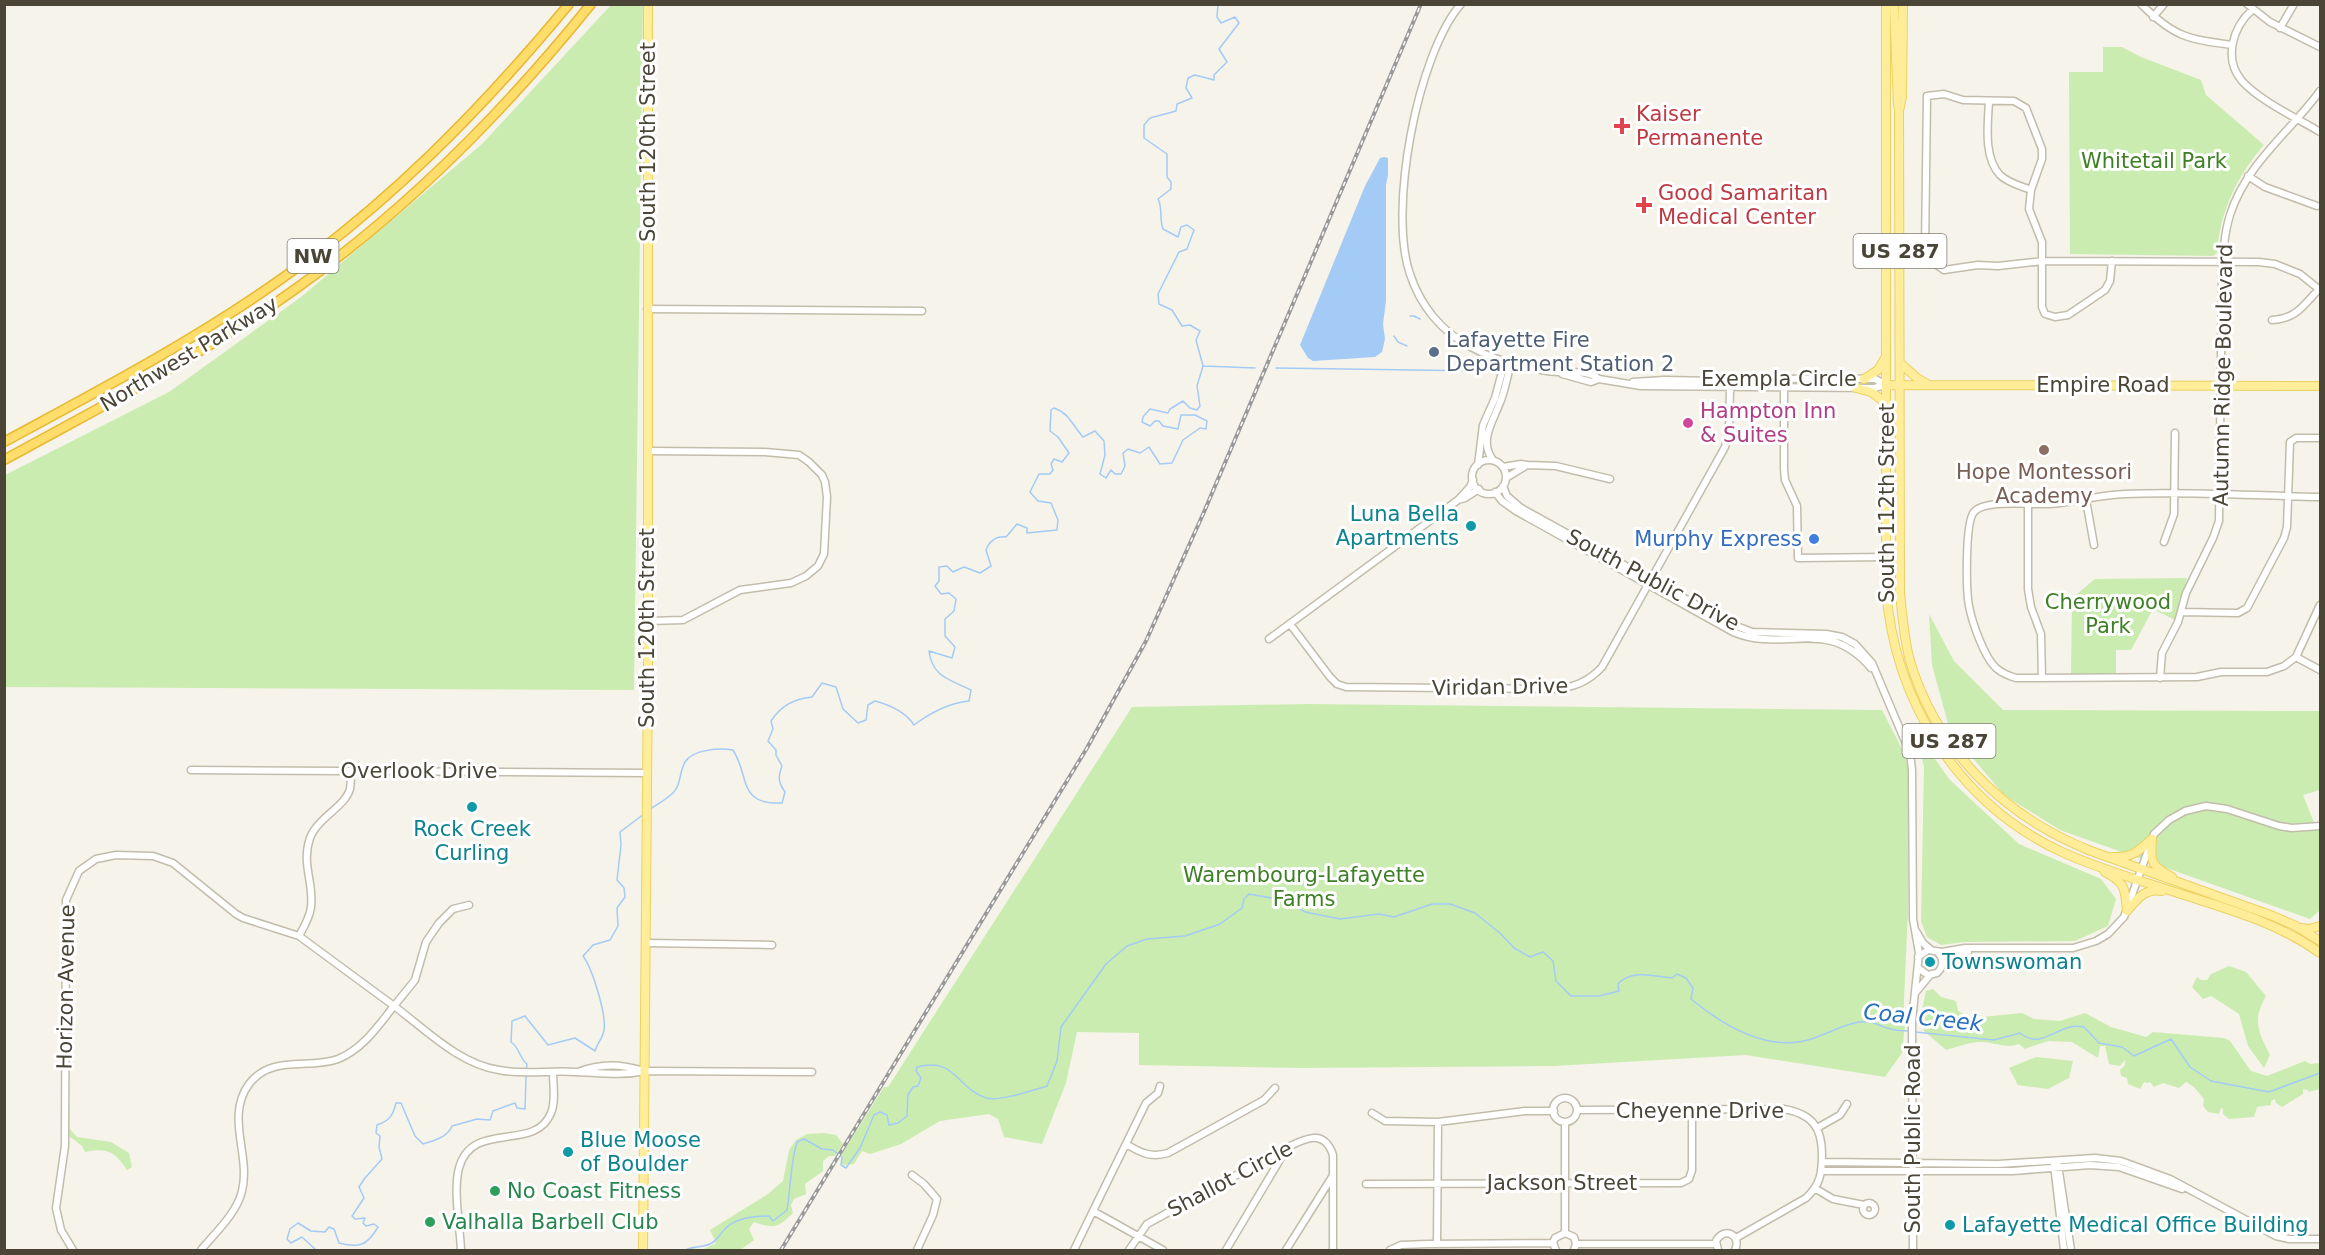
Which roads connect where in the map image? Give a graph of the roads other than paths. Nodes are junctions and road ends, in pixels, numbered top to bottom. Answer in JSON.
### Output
{"nodes":[{"id":1,"x":569,"y":4,"type":"edge"},
{"id":2,"x":591,"y":4,"type":"edge"},
{"id":3,"x":648,"y":4,"type":"edge"},
{"id":4,"x":1461,"y":4,"type":"edge"},
{"id":5,"x":1887,"y":4,"type":"edge"},
{"id":6,"x":1894,"y":4,"type":"edge"},
{"id":7,"x":1903,"y":4,"type":"edge"},
{"id":8,"x":2141,"y":4,"type":"edge"},
{"id":9,"x":2164,"y":4,"type":"edge"},
{"id":10,"x":2294,"y":4,"type":"edge"},
{"id":11,"x":2249,"y":7,"type":"edge"},
{"id":12,"x":2153,"y":16,"type":"junction"},
{"id":13,"x":2280,"y":27,"type":"junction"},
{"id":14,"x":2232,"y":45,"type":"junction"},
{"id":15,"x":2320,"y":47,"type":"edge"},
{"id":16,"x":2320,"y":92,"type":"edge"},
{"id":17,"x":1989,"y":101,"type":"junction"},
{"id":18,"x":1899,"y":111,"type":"junction"},
{"id":19,"x":2298,"y":119,"type":"junction"},
{"id":20,"x":2320,"y":132,"type":"edge"},
{"id":21,"x":2248,"y":176,"type":"junction"},
{"id":22,"x":2031,"y":190,"type":"junction"},
{"id":23,"x":2317,"y":206,"type":"dead end"},
{"id":24,"x":2043,"y":261,"type":"junction"},
{"id":25,"x":2112,"y":261,"type":"junction"},
{"id":26,"x":2223,"y":262,"type":"junction"},
{"id":27,"x":2320,"y":290,"type":"edge"},
{"id":28,"x":647,"y":309,"type":"junction"},
{"id":29,"x":922,"y":311,"type":"dead end"},
{"id":30,"x":2272,"y":320,"type":"dead end"},
{"id":31,"x":1886,"y":354,"type":"junction"},
{"id":32,"x":1508,"y":362,"type":"junction"},
{"id":33,"x":1900,"y":363,"type":"junction"},
{"id":34,"x":1864,"y":379,"type":"junction"},
{"id":35,"x":1627,"y":382,"type":"junction"},
{"id":36,"x":1886,"y":385,"type":"junction"},
{"id":37,"x":1901,"y":385,"type":"junction"},
{"id":38,"x":1930,"y":385,"type":"junction"},
{"id":39,"x":2222,"y":386,"type":"junction"},
{"id":40,"x":2320,"y":386,"type":"edge"},
{"id":41,"x":1730,"y":388,"type":"junction"},
{"id":42,"x":1784,"y":388,"type":"junction"},
{"id":43,"x":1856,"y":388,"type":"junction"},
{"id":44,"x":1886,"y":403,"type":"junction"},
{"id":45,"x":2175,"y":433,"type":"dead end"},
{"id":46,"x":2320,"y":438,"type":"edge"},
{"id":47,"x":4,"y":442,"type":"edge"},
{"id":48,"x":648,"y":451,"type":"junction"},
{"id":49,"x":4,"y":460,"type":"edge"},
{"id":50,"x":1493,"y":460,"type":"junction"},
{"id":51,"x":1478,"y":465,"type":"junction"},
{"id":52,"x":1527,"y":465,"type":"junction"},
{"id":53,"x":1503,"y":467,"type":"junction"},
{"id":54,"x":1506,"y":478,"type":"junction"},
{"id":55,"x":1610,"y":479,"type":"dead end"},
{"id":56,"x":1473,"y":480,"type":"junction"},
{"id":57,"x":1503,"y":486,"type":"junction"},
{"id":58,"x":1479,"y":489,"type":"junction"},
{"id":59,"x":1495,"y":492,"type":"junction"},
{"id":60,"x":2175,"y":494,"type":"junction"},
{"id":61,"x":2221,"y":494,"type":"junction"},
{"id":62,"x":2289,"y":496,"type":"junction"},
{"id":63,"x":2320,"y":497,"type":"edge"},
{"id":64,"x":1458,"y":500,"type":"junction"},
{"id":65,"x":2086,"y":500,"type":"junction"},
{"id":66,"x":2028,"y":505,"type":"junction"},
{"id":67,"x":2163,"y":542,"type":"dead end"},
{"id":68,"x":2094,"y":545,"type":"dead end"},
{"id":69,"x":1886,"y":557,"type":"junction"},
{"id":70,"x":1649,"y":582,"type":"junction"},
{"id":71,"x":2320,"y":605,"type":"edge"},
{"id":72,"x":2181,"y":612,"type":"junction"},
{"id":73,"x":648,"y":621,"type":"junction"},
{"id":74,"x":1290,"y":624,"type":"junction"},
{"id":75,"x":1269,"y":639,"type":"dead end"},
{"id":76,"x":2296,"y":657,"type":"junction"},
{"id":77,"x":2320,"y":670,"type":"edge"},
{"id":78,"x":2042,"y":678,"type":"junction"},
{"id":79,"x":2160,"y":678,"type":"junction"},
{"id":80,"x":191,"y":770,"type":"dead end"},
{"id":81,"x":351,"y":770,"type":"junction"},
{"id":82,"x":646,"y":773,"type":"junction"},
{"id":83,"x":2320,"y":826,"type":"edge"},
{"id":84,"x":2152,"y":839,"type":"junction"},
{"id":85,"x":2103,"y":856,"type":"junction"},
{"id":86,"x":2080,"y":859,"type":"junction"},
{"id":87,"x":2140,"y":870,"type":"junction"},
{"id":88,"x":2138,"y":879,"type":"junction"},
{"id":89,"x":2195,"y":889,"type":"junction"},
{"id":90,"x":2179,"y":893,"type":"junction"},
{"id":91,"x":469,"y":905,"type":"dead end"},
{"id":92,"x":2127,"y":911,"type":"junction"},
{"id":93,"x":2296,"y":926,"type":"junction"},
{"id":94,"x":2320,"y":926,"type":"edge"},
{"id":95,"x":1915,"y":931,"type":"junction"},
{"id":96,"x":299,"y":936,"type":"junction"},
{"id":97,"x":2320,"y":942,"type":"edge"},
{"id":98,"x":646,"y":943,"type":"junction"},
{"id":99,"x":772,"y":945,"type":"dead end"},
{"id":100,"x":1980,"y":948,"type":"junction"},
{"id":101,"x":1934,"y":951,"type":"junction"},
{"id":102,"x":2320,"y":953,"type":"edge"},
{"id":103,"x":1918,"y":957,"type":"junction"},
{"id":104,"x":1942,"y":964,"type":"junction"},
{"id":105,"x":1918,"y":967,"type":"junction"},
{"id":106,"x":1930,"y":975,"type":"junction"},
{"id":107,"x":1916,"y":993,"type":"junction"},
{"id":108,"x":394,"y":1006,"type":"junction"},
{"id":109,"x":645,"y":1071,"type":"junction"},
{"id":110,"x":553,"y":1072,"type":"junction"},
{"id":111,"x":812,"y":1072,"type":"dead end"},
{"id":112,"x":1160,"y":1086,"type":"dead end"},
{"id":113,"x":1275,"y":1088,"type":"dead end"},
{"id":114,"x":1847,"y":1104,"type":"dead end"},
{"id":115,"x":1577,"y":1110,"type":"junction"},
{"id":116,"x":1554,"y":1111,"type":"junction"},
{"id":117,"x":1692,"y":1111,"type":"junction"},
{"id":118,"x":1372,"y":1113,"type":"dead end"},
{"id":119,"x":1438,"y":1122,"type":"junction"},
{"id":120,"x":1565,"y":1122,"type":"junction"},
{"id":121,"x":1817,"y":1128,"type":"junction"},
{"id":122,"x":1126,"y":1144,"type":"junction"},
{"id":123,"x":1288,"y":1147,"type":"junction"},
{"id":124,"x":1822,"y":1162,"type":"junction"},
{"id":125,"x":1913,"y":1164,"type":"junction"},
{"id":126,"x":2056,"y":1164,"type":"junction"},
{"id":127,"x":1822,"y":1171,"type":"junction"},
{"id":128,"x":1913,"y":1173,"type":"junction"},
{"id":129,"x":912,"y":1175,"type":"dead end"},
{"id":130,"x":1333,"y":1176,"type":"junction"},
{"id":131,"x":1366,"y":1184,"type":"dead end"},
{"id":132,"x":1438,"y":1184,"type":"junction"},
{"id":133,"x":1565,"y":1184,"type":"junction"},
{"id":134,"x":1816,"y":1189,"type":"junction"},
{"id":135,"x":1864,"y":1205,"type":"dead end"},
{"id":136,"x":1093,"y":1211,"type":"junction"},
{"id":137,"x":1565,"y":1233,"type":"junction"},
{"id":138,"x":1138,"y":1236,"type":"junction"},
{"id":139,"x":1736,"y":1238,"type":"junction"},
{"id":140,"x":2320,"y":1239,"type":"edge"},
{"id":141,"x":1437,"y":1244,"type":"junction"},
{"id":142,"x":1555,"y":1247,"type":"edge"},
{"id":143,"x":1575,"y":1247,"type":"edge"},
{"id":144,"x":1625,"y":1247,"type":"edge"},
{"id":145,"x":1716,"y":1247,"type":"edge"},
{"id":146,"x":73,"y":1251,"type":"edge"},
{"id":147,"x":201,"y":1251,"type":"edge"},
{"id":148,"x":461,"y":1251,"type":"edge"},
{"id":149,"x":643,"y":1251,"type":"edge"},
{"id":150,"x":917,"y":1251,"type":"edge"},
{"id":151,"x":1074,"y":1251,"type":"edge"},
{"id":152,"x":1129,"y":1251,"type":"edge"},
{"id":153,"x":1163,"y":1251,"type":"edge"},
{"id":154,"x":1226,"y":1251,"type":"edge"},
{"id":155,"x":1286,"y":1251,"type":"edge"},
{"id":156,"x":1333,"y":1251,"type":"edge"},
{"id":157,"x":1390,"y":1251,"type":"edge"},
{"id":158,"x":1735,"y":1251,"type":"edge"},
{"id":159,"x":1913,"y":1251,"type":"edge"},
{"id":160,"x":2064,"y":1251,"type":"edge"},
{"id":161,"x":2071,"y":1251,"type":"edge"}],
"edges":[{"from":1,"to":47,"type":"highway","name":"Northwest Parkway","number":"NW"},
{"from":2,"to":49,"type":"highway","name":"Northwest Parkway","number":"NW"},
{"from":3,"to":28,"type":"main road","name":"South 120th Street"},
{"from":4,"to":32,"type":"street","name":"Exempla Circle"},
{"from":5,"to":31,"type":"main road","name":"South 112th Street","number":"US 287"},
{"from":6,"to":18,"type":"main road"},
{"from":7,"to":18,"type":"main road","name":"South 112th Street","number":"US 287"},
{"from":8,"to":12,"type":"street"},
{"from":9,"to":12,"type":"street"},
{"from":10,"to":13,"type":"street"},
{"from":11,"to":13,"type":"street"},
{"from":11,"to":14,"type":"street"},
{"from":12,"to":14,"type":"street"},
{"from":13,"to":15,"type":"street"},
{"from":14,"to":19,"type":"street"},
{"from":16,"to":19,"type":"street","name":"Autumn Ridge Boulevard"},
{"from":17,"to":22,"type":"street"},
{"from":17,"to":22,"type":"street"},
{"from":17,"to":24,"type":"street"},
{"from":18,"to":33,"type":"main road","name":"South 112th Street","number":"US 287"},
{"from":19,"to":20,"type":"street"},
{"from":19,"to":21,"type":"street","name":"Autumn Ridge Boulevard"},
{"from":21,"to":23,"type":"street"},
{"from":21,"to":26,"type":"street","name":"Autumn Ridge Boulevard"},
{"from":22,"to":24,"type":"street"},
{"from":24,"to":25,"type":"street"},
{"from":24,"to":25,"type":"street"},
{"from":25,"to":26,"type":"street"},
{"from":26,"to":27,"type":"street"},
{"from":26,"to":39,"type":"street","name":"Autumn Ridge Boulevard"},
{"from":27,"to":30,"type":"street"},
{"from":28,"to":29,"type":"street"},
{"from":28,"to":48,"type":"main road","name":"South 120th Street"},
{"from":31,"to":34,"type":"main road"},
{"from":31,"to":36,"type":"main road","name":"South 112th Street","number":"US 287"},
{"from":32,"to":35,"type":"street","name":"Exempla Circle"},
{"from":32,"to":50,"type":"street"},
{"from":32,"to":51,"type":"street"},
{"from":33,"to":37,"type":"main road","name":"South 112th Street","number":"US 287"},
{"from":33,"to":38,"type":"main road"},
{"from":34,"to":35,"type":"street","name":"Exempla Circle"},
{"from":34,"to":36,"type":"street","name":"Exempla Circle"},
{"from":35,"to":41,"type":"street","name":"Exempla Circle"},
{"from":36,"to":37,"type":"main road","name":"Empire Road"},
{"from":36,"to":43,"type":"street","name":"Exempla Circle"},
{"from":36,"to":44,"type":"main road","name":"South 112th Street","number":"US 287"},
{"from":37,"to":38,"type":"main road","name":"Empire Road"},
{"from":37,"to":85,"type":"main road","name":"South 112th Street","number":"US 287"},
{"from":38,"to":39,"type":"main road","name":"Empire Road"},
{"from":39,"to":40,"type":"main road","name":"Empire Road"},
{"from":39,"to":61,"type":"street","name":"Autumn Ridge Boulevard"},
{"from":41,"to":42,"type":"street","name":"Exempla Circle"},
{"from":41,"to":70,"type":"street","name":"Viridan Drive"},
{"from":42,"to":43,"type":"street","name":"Exempla Circle"},
{"from":42,"to":69,"type":"street"},
{"from":43,"to":44,"type":"main road"},
{"from":44,"to":69,"type":"main road","name":"South 112th Street","number":"US 287"},
{"from":45,"to":60,"type":"street"},
{"from":46,"to":62,"type":"street"},
{"from":48,"to":73,"type":"main road","name":"South 120th Street"},
{"from":48,"to":73,"type":"street"},
{"from":50,"to":51,"type":"street"},
{"from":50,"to":53,"type":"street"},
{"from":51,"to":56,"type":"street"},
{"from":52,"to":53,"type":"street"},
{"from":52,"to":54,"type":"street"},
{"from":52,"to":55,"type":"street"},
{"from":53,"to":54,"type":"street"},
{"from":54,"to":57,"type":"street"},
{"from":56,"to":58,"type":"street"},
{"from":56,"to":64,"type":"street"},
{"from":57,"to":59,"type":"street"},
{"from":57,"to":70,"type":"street","name":"South Public Drive"},
{"from":58,"to":59,"type":"street"},
{"from":58,"to":64,"type":"street"},
{"from":59,"to":70,"type":"street","name":"South Public Drive"},
{"from":60,"to":61,"type":"street"},
{"from":60,"to":65,"type":"street"},
{"from":60,"to":67,"type":"street"},
{"from":61,"to":62,"type":"street"},
{"from":61,"to":72,"type":"street","name":"Autumn Ridge Boulevard"},
{"from":62,"to":63,"type":"street"},
{"from":62,"to":72,"type":"street"},
{"from":64,"to":74,"type":"street"},
{"from":65,"to":66,"type":"street"},
{"from":65,"to":68,"type":"street"},
{"from":66,"to":78,"type":"street"},
{"from":66,"to":78,"type":"street"},
{"from":69,"to":86,"type":"main road","name":"South 112th Street","number":"US 287"},
{"from":70,"to":74,"type":"street","name":"Viridan Drive"},
{"from":70,"to":95,"type":"street","name":"South Public Drive"},
{"from":71,"to":76,"type":"street"},
{"from":72,"to":79,"type":"street","name":"Autumn Ridge Boulevard"},
{"from":73,"to":82,"type":"main road","name":"South 120th Street"},
{"from":74,"to":75,"type":"street"},
{"from":76,"to":77,"type":"street"},
{"from":76,"to":79,"type":"street"},
{"from":78,"to":79,"type":"street"},
{"from":80,"to":81,"type":"street","name":"Overlook Drive"},
{"from":81,"to":82,"type":"street","name":"Overlook Drive"},
{"from":81,"to":96,"type":"street"},
{"from":82,"to":98,"type":"main road","name":"South 120th Street"},
{"from":83,"to":84,"type":"street"},
{"from":84,"to":85,"type":"main road"},
{"from":84,"to":87,"type":"street"},
{"from":84,"to":89,"type":"main road"},
{"from":85,"to":87,"type":"main road","name":"South 112th Street","number":"US 287"},
{"from":86,"to":88,"type":"main road","name":"South 112th Street","number":"US 287"},
{"from":86,"to":92,"type":"main road"},
{"from":87,"to":88,"type":"street"},
{"from":87,"to":89,"type":"main road","number":"US 287"},
{"from":88,"to":90,"type":"main road","number":"US 287"},
{"from":88,"to":92,"type":"street"},
{"from":89,"to":93,"type":"main road","number":"US 287"},
{"from":90,"to":92,"type":"main road"},
{"from":90,"to":102,"type":"main road","number":"US 287"},
{"from":91,"to":108,"type":"street"},
{"from":92,"to":100,"type":"street"},
{"from":93,"to":94,"type":"main road"},
{"from":93,"to":97,"type":"main road","number":"US 287"},
{"from":95,"to":101,"type":"street"},
{"from":95,"to":103,"type":"street"},
{"from":96,"to":108,"type":"street","name":"Horizon Avenue"},
{"from":96,"to":146,"type":"street","name":"Horizon Avenue"},
{"from":98,"to":99,"type":"street"},
{"from":98,"to":109,"type":"main road","name":"South 120th Street"},
{"from":100,"to":101,"type":"street"},
{"from":100,"to":104,"type":"street"},
{"from":101,"to":103,"type":"street"},
{"from":101,"to":104,"type":"street"},
{"from":103,"to":105,"type":"street"},
{"from":104,"to":106,"type":"street"},
{"from":105,"to":106,"type":"street"},
{"from":105,"to":107,"type":"street","name":"South Public Road"},
{"from":106,"to":107,"type":"street","name":"South Public Road"},
{"from":107,"to":125,"type":"street","name":"South Public Road"},
{"from":108,"to":110,"type":"street","name":"Horizon Avenue"},
{"from":108,"to":147,"type":"street"},
{"from":109,"to":110,"type":"street","name":"Horizon Avenue"},
{"from":109,"to":111,"type":"street","name":"Horizon Avenue"},
{"from":109,"to":149,"type":"main road","name":"South 120th Street"},
{"from":110,"to":148,"type":"street"},
{"from":112,"to":122,"type":"street"},
{"from":113,"to":122,"type":"street"},
{"from":114,"to":121,"type":"street"},
{"from":115,"to":116,"type":"street"},
{"from":115,"to":117,"type":"street","name":"Cheyenne Drive"},
{"from":115,"to":120,"type":"street"},
{"from":116,"to":119,"type":"street"},
{"from":116,"to":120,"type":"street"},
{"from":117,"to":121,"type":"street","name":"Cheyenne Drive"},
{"from":117,"to":133,"type":"street","name":"Jackson Street"},
{"from":118,"to":119,"type":"street"},
{"from":119,"to":132,"type":"street"},
{"from":120,"to":133,"type":"street"},
{"from":121,"to":124,"type":"street"},
{"from":122,"to":136,"type":"street"},
{"from":123,"to":130,"type":"street","name":"Shallot Circle"},
{"from":123,"to":138,"type":"street","name":"Shallot Circle"},
{"from":123,"to":154,"type":"street"},
{"from":124,"to":125,"type":"street"},
{"from":124,"to":127,"type":"street"},
{"from":125,"to":126,"type":"street"},
{"from":125,"to":128,"type":"street","name":"South Public Road"},
{"from":126,"to":128,"type":"street"},
{"from":126,"to":140,"type":"street"},
{"from":126,"to":160,"type":"street"},
{"from":126,"to":161,"type":"street"},
{"from":127,"to":128,"type":"street"},
{"from":127,"to":134,"type":"street"},
{"from":128,"to":159,"type":"street","name":"South Public Road"},
{"from":129,"to":150,"type":"street"},
{"from":130,"to":155,"type":"street"},
{"from":130,"to":156,"type":"street","name":"Shallot Circle"},
{"from":131,"to":132,"type":"street","name":"Jackson Street"},
{"from":132,"to":133,"type":"street","name":"Jackson Street"},
{"from":132,"to":141,"type":"street"},
{"from":133,"to":137,"type":"street"},
{"from":134,"to":135,"type":"street"},
{"from":134,"to":139,"type":"street"},
{"from":136,"to":138,"type":"street"},
{"from":136,"to":151,"type":"street"},
{"from":137,"to":142,"type":"street"},
{"from":137,"to":143,"type":"street"},
{"from":138,"to":152,"type":"street","name":"Shallot Circle"},
{"from":138,"to":153,"type":"street"},
{"from":139,"to":145,"type":"street"},
{"from":139,"to":158,"type":"street"},
{"from":141,"to":142,"type":"street"},
{"from":141,"to":157,"type":"street"},
{"from":143,"to":144,"type":"street"},
{"from":144,"to":145,"type":"street"}]}
